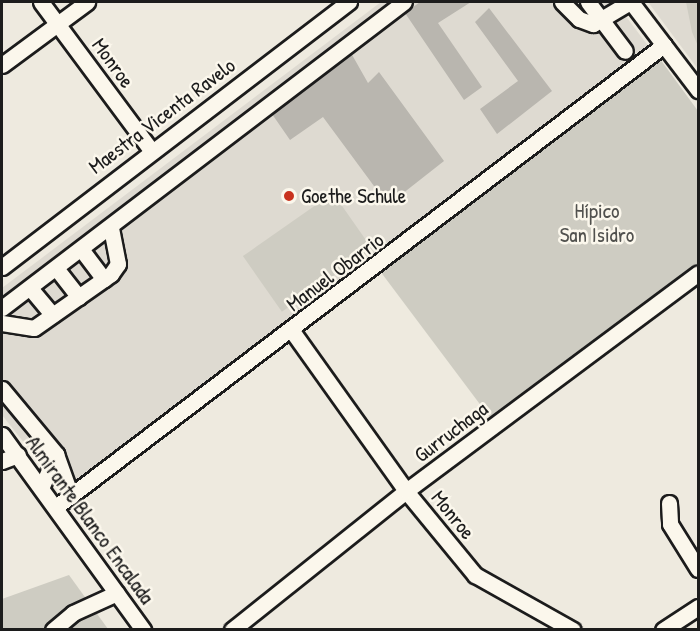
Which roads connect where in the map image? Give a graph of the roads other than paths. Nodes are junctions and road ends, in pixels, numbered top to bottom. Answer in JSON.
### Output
{"nodes":[{"id":1,"x":41,"y":2,"type":"edge"},
{"id":2,"x":87,"y":2,"type":"edge"},
{"id":3,"x":347,"y":2,"type":"edge"},
{"id":4,"x":404,"y":2,"type":"edge"},
{"id":5,"x":562,"y":2,"type":"edge"},
{"id":6,"x":588,"y":2,"type":"edge"},
{"id":7,"x":630,"y":2,"type":"edge"},
{"id":8,"x":601,"y":19,"type":"junction"},
{"id":9,"x":57,"y":24,"type":"junction"},
{"id":10,"x":664,"y":45,"type":"junction"},
{"id":11,"x":625,"y":51,"type":"dead end"},
{"id":12,"x":2,"y":65,"type":"edge"},
{"id":13,"x":699,"y":90,"type":"edge"},
{"id":14,"x":151,"y":150,"type":"junction"},
{"id":15,"x":111,"y":227,"type":"junction"},
{"id":16,"x":81,"y":249,"type":"junction"},
{"id":17,"x":2,"y":267,"type":"edge"},
{"id":18,"x":56,"y":268,"type":"junction"},
{"id":19,"x":699,"y":273,"type":"edge"},
{"id":20,"x":104,"y":279,"type":"junction"},
{"id":21,"x":30,"y":288,"type":"junction"},
{"id":22,"x":79,"y":297,"type":"junction"},
{"id":23,"x":2,"y":308,"type":"edge"},
{"id":24,"x":53,"y":315,"type":"junction"},
{"id":25,"x":2,"y":323,"type":"edge"},
{"id":26,"x":292,"y":331,"type":"junction"},
{"id":27,"x":2,"y":389,"type":"edge"},
{"id":28,"x":2,"y":435,"type":"edge"},
{"id":29,"x":56,"y":454,"type":"junction"},
{"id":30,"x":18,"y":455,"type":"junction"},
{"id":31,"x":2,"y":461,"type":"edge"},
{"id":32,"x":42,"y":486,"type":"junction"},
{"id":33,"x":406,"y":491,"type":"junction"},
{"id":34,"x":72,"y":496,"type":"junction"},
{"id":35,"x":669,"y":503,"type":"dead end"},
{"id":36,"x":57,"y":506,"type":"junction"},
{"id":37,"x":699,"y":568,"type":"edge"},
{"id":38,"x":117,"y":592,"type":"junction"},
{"id":39,"x":699,"y":608,"type":"edge"},
{"id":40,"x":53,"y":630,"type":"edge"},
{"id":41,"x":143,"y":630,"type":"edge"},
{"id":42,"x":232,"y":630,"type":"edge"},
{"id":43,"x":573,"y":630,"type":"edge"},
{"id":44,"x":663,"y":630,"type":"edge"}],
"edges":[{"from":1,"to":9,"type":"street","name":"Monroe"},
{"from":2,"to":9,"type":"street"},
{"from":3,"to":14,"type":"street","name":"Maestra Vicenta Ravelo"},
{"from":4,"to":15,"type":"street"},
{"from":5,"to":8,"type":"street"},
{"from":6,"to":8,"type":"street"},
{"from":7,"to":8,"type":"street"},
{"from":7,"to":10,"type":"street"},
{"from":8,"to":11,"type":"street"},
{"from":9,"to":12,"type":"street"},
{"from":9,"to":14,"type":"street","name":"Monroe"},
{"from":10,"to":13,"type":"street"},
{"from":10,"to":26,"type":"street","name":"Manuel Obarrio"},
{"from":14,"to":17,"type":"street","name":"Maestra Vicenta Ravelo"},
{"from":15,"to":16,"type":"street"},
{"from":15,"to":20,"type":"street"},
{"from":16,"to":18,"type":"street"},
{"from":16,"to":20,"type":"street"},
{"from":18,"to":21,"type":"street"},
{"from":18,"to":22,"type":"street"},
{"from":19,"to":33,"type":"street","name":"Gurruchaga"},
{"from":20,"to":22,"type":"street"},
{"from":21,"to":23,"type":"street"},
{"from":21,"to":24,"type":"street"},
{"from":22,"to":24,"type":"street"},
{"from":24,"to":25,"type":"street"},
{"from":26,"to":33,"type":"street","name":"Monroe"},
{"from":26,"to":34,"type":"street","name":"Manuel Obarrio"},
{"from":27,"to":29,"type":"street"},
{"from":28,"to":30,"type":"street","name":"Almirante Blanco Encalada"},
{"from":29,"to":32,"type":"street"},
{"from":29,"to":34,"type":"street"},
{"from":30,"to":31,"type":"street"},
{"from":30,"to":32,"type":"street","name":"Almirante Blanco Encalada"},
{"from":32,"to":36,"type":"street","name":"Almirante Blanco Encalada"},
{"from":33,"to":42,"type":"street","name":"Gurruchaga"},
{"from":33,"to":43,"type":"street","name":"Monroe"},
{"from":34,"to":36,"type":"street","name":"Manuel Obarrio"},
{"from":35,"to":37,"type":"street"},
{"from":36,"to":38,"type":"street","name":"Almirante Blanco Encalada"},
{"from":38,"to":40,"type":"street"},
{"from":38,"to":41,"type":"street","name":"Almirante Blanco Encalada"},
{"from":39,"to":44,"type":"street"}]}
